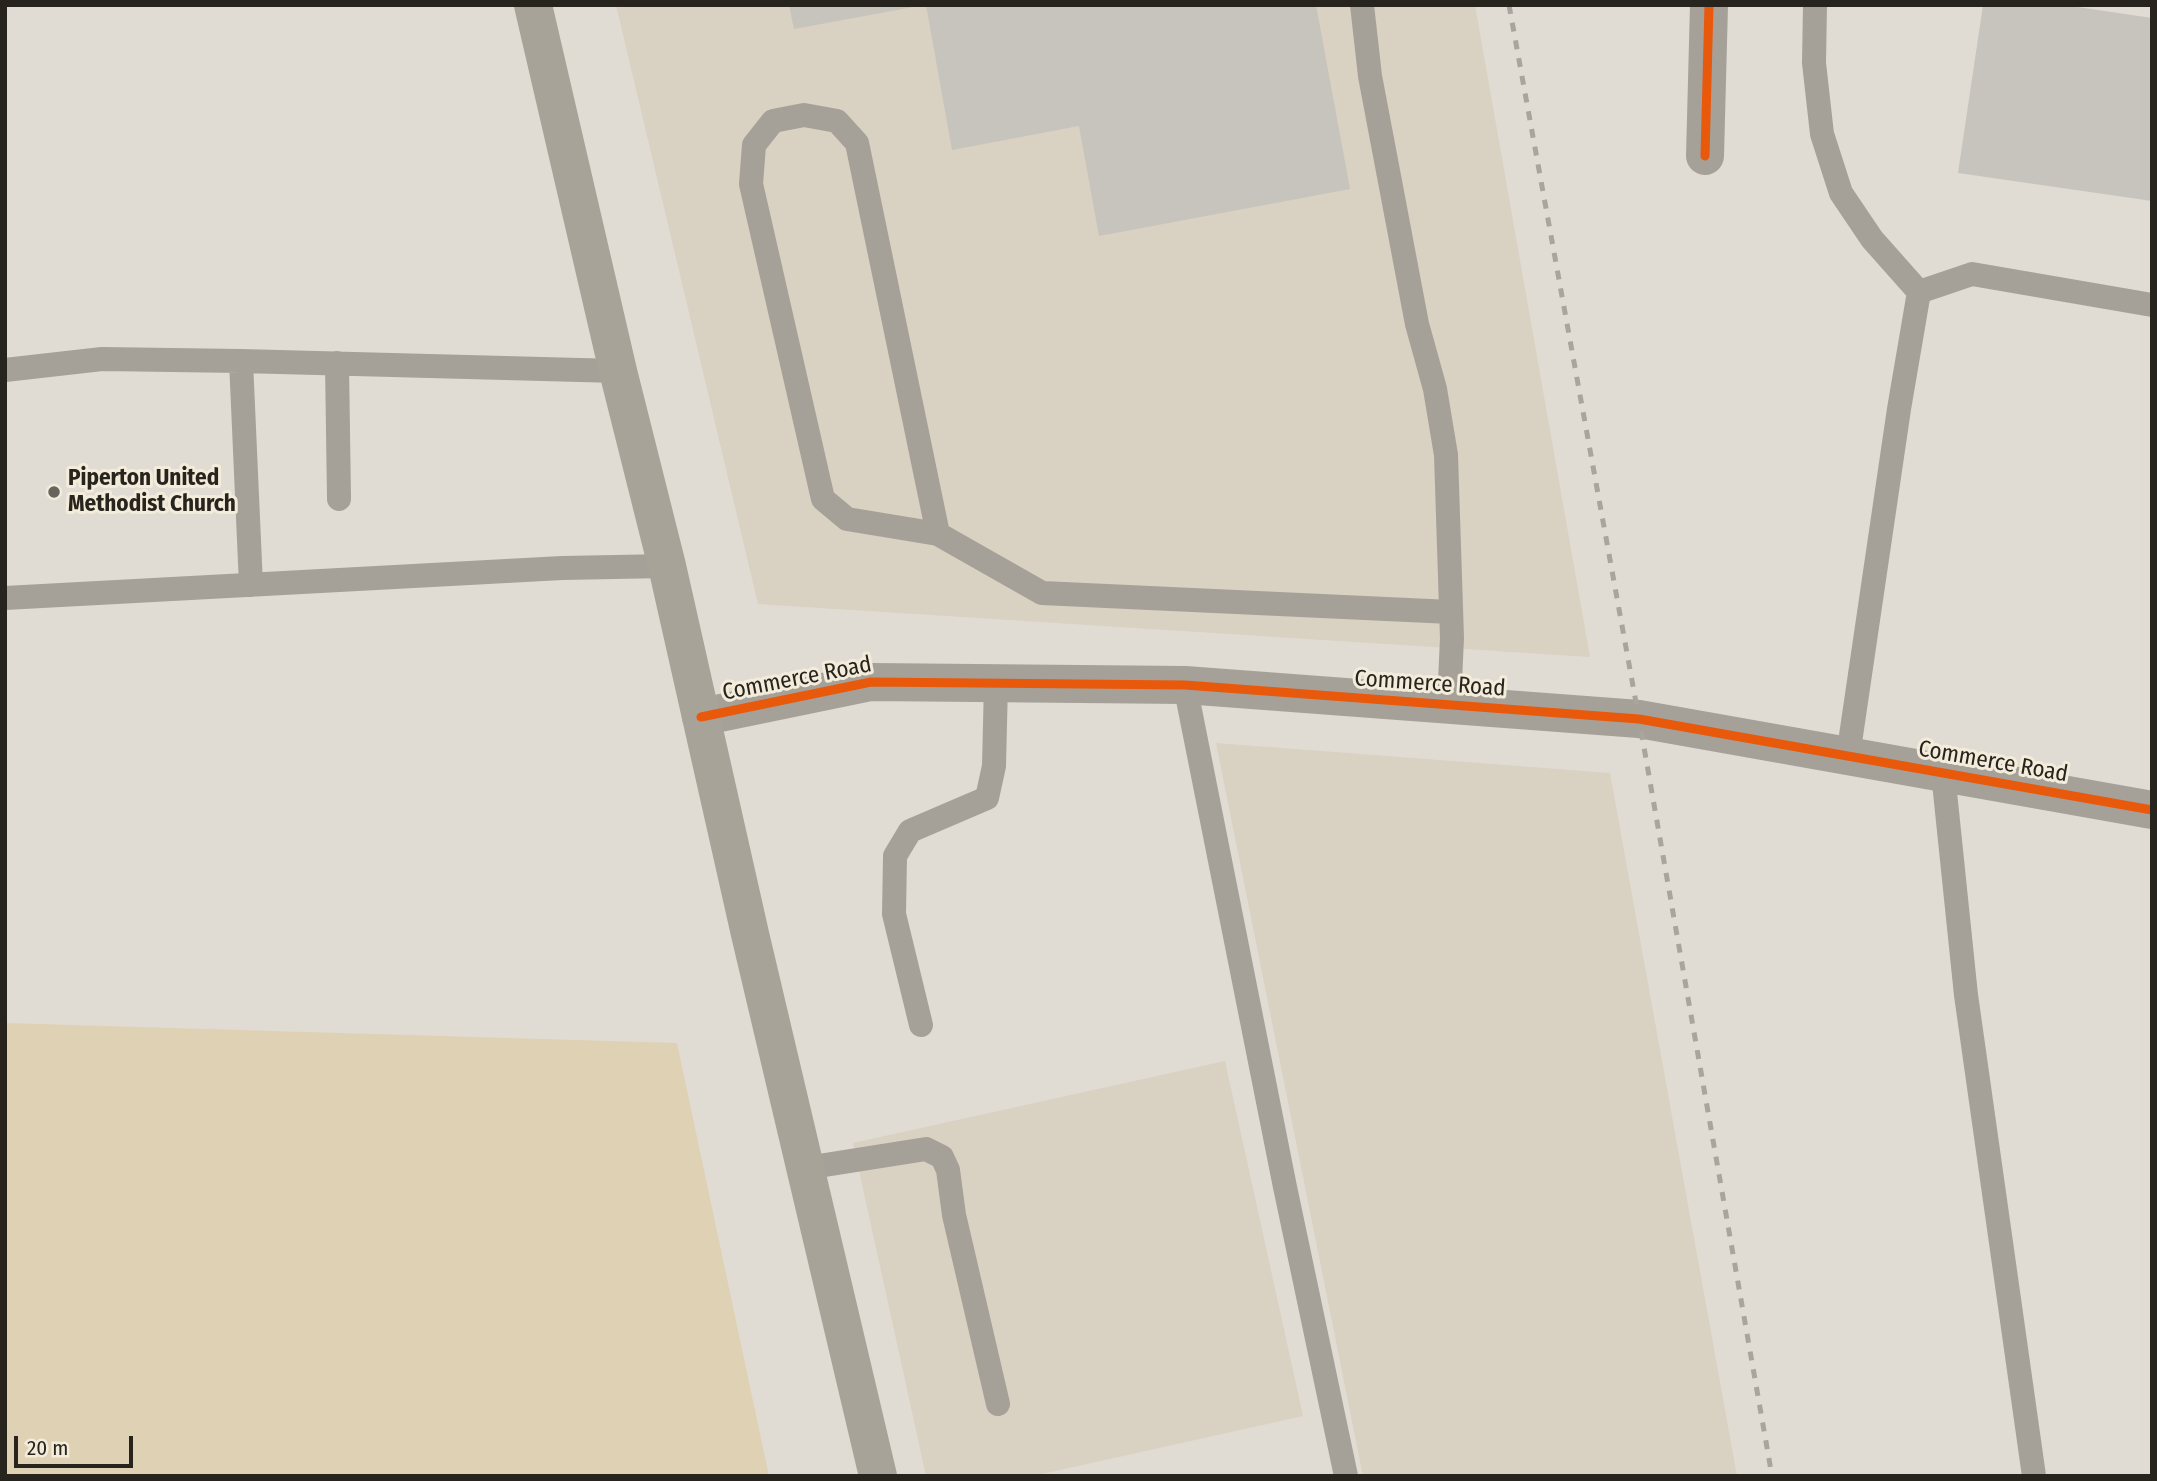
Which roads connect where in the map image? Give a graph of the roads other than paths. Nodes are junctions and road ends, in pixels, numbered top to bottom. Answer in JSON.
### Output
{"nodes":[{"id":1,"x":533,"y":5,"type":"edge"},
{"id":2,"x":1362,"y":5,"type":"edge"},
{"id":3,"x":1709,"y":5,"type":"edge"},
{"id":4,"x":1815,"y":5,"type":"edge"},
{"id":5,"x":1704,"y":156,"type":"dead end"},
{"id":6,"x":1919,"y":292,"type":"junction"},
{"id":7,"x":2152,"y":305,"type":"edge"},
{"id":8,"x":241,"y":361,"type":"junction"},
{"id":9,"x":337,"y":363,"type":"junction"},
{"id":10,"x":5,"y":370,"type":"edge"},
{"id":11,"x":618,"y":371,"type":"junction"},
{"id":12,"x":339,"y":499,"type":"dead end"},
{"id":13,"x":938,"y":534,"type":"junction"},
{"id":14,"x":667,"y":566,"type":"junction"},
{"id":15,"x":251,"y":584,"type":"junction"},
{"id":16,"x":5,"y":598,"type":"edge"},
{"id":17,"x":1451,"y":612,"type":"junction"},
{"id":18,"x":996,"y":683,"type":"junction"},
{"id":19,"x":1185,"y":685,"type":"junction"},
{"id":20,"x":1449,"y":704,"type":"junction"},
{"id":21,"x":701,"y":717,"type":"junction"},
{"id":22,"x":1848,"y":756,"type":"junction"},
{"id":23,"x":1943,"y":773,"type":"junction"},
{"id":24,"x":2152,"y":810,"type":"edge"},
{"id":25,"x":921,"y":1025,"type":"dead end"},
{"id":26,"x":806,"y":1168,"type":"junction"},
{"id":27,"x":999,"y":1404,"type":"dead end"},
{"id":28,"x":878,"y":1476,"type":"edge"},
{"id":29,"x":1346,"y":1476,"type":"edge"},
{"id":30,"x":2034,"y":1476,"type":"edge"}],
"edges":[{"from":1,"to":11,"type":"main road"},
{"from":2,"to":17,"type":"lane"},
{"from":3,"to":5,"type":"street"},
{"from":4,"to":6,"type":"lane"},
{"from":6,"to":7,"type":"lane"},
{"from":6,"to":22,"type":"lane"},
{"from":8,"to":9,"type":"lane"},
{"from":8,"to":10,"type":"lane"},
{"from":8,"to":15,"type":"lane"},
{"from":9,"to":11,"type":"lane"},
{"from":9,"to":12,"type":"lane"},
{"from":11,"to":14,"type":"main road"},
{"from":13,"to":13,"type":"lane"},
{"from":13,"to":17,"type":"lane"},
{"from":14,"to":15,"type":"lane"},
{"from":14,"to":21,"type":"main road"},
{"from":15,"to":16,"type":"lane"},
{"from":17,"to":20,"type":"lane"},
{"from":18,"to":19,"type":"street","name":"Commerce Road"},
{"from":18,"to":21,"type":"street","name":"Commerce Road"},
{"from":18,"to":25,"type":"lane"},
{"from":19,"to":20,"type":"street","name":"Commerce Road"},
{"from":19,"to":29,"type":"lane"},
{"from":20,"to":22,"type":"street","name":"Commerce Road"},
{"from":21,"to":26,"type":"main road"},
{"from":22,"to":23,"type":"street","name":"Commerce Road"},
{"from":23,"to":24,"type":"street","name":"Commerce Road"},
{"from":23,"to":30,"type":"lane"},
{"from":26,"to":27,"type":"lane"},
{"from":26,"to":28,"type":"main road"}]}
